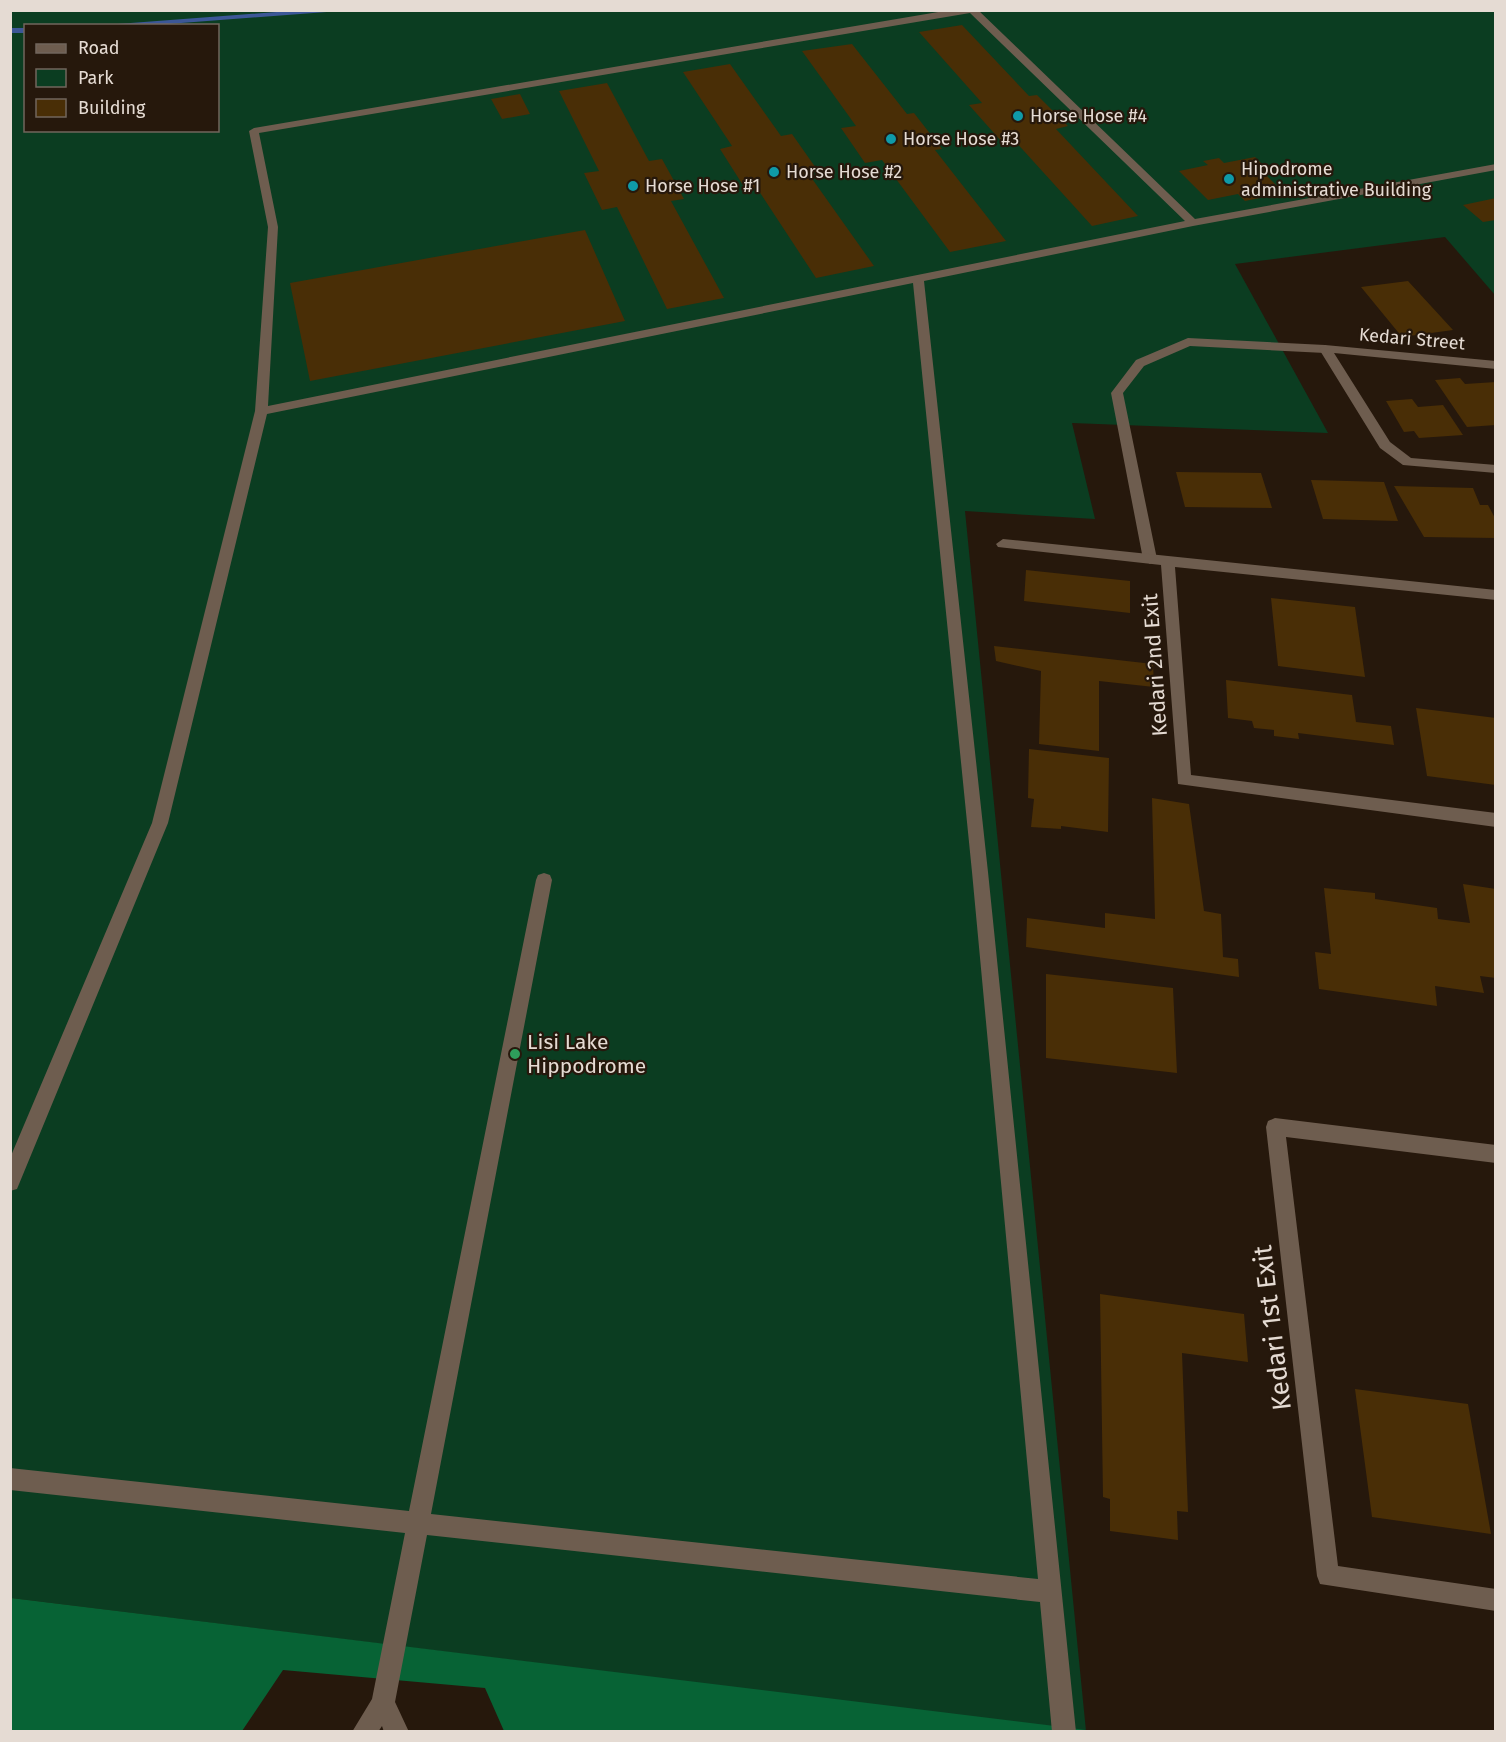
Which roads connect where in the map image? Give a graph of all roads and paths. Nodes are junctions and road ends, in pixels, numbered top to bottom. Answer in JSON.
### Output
{"nodes":[{"id":1,"x":971,"y":10,"type":"edge"},
{"id":2,"x":1496,"y":167,"type":"edge"},
{"id":3,"x":1193,"y":223,"type":"junction"},
{"id":4,"x":918,"y":278,"type":"junction"},
{"id":5,"x":1324,"y":349,"type":"junction"},
{"id":6,"x":1496,"y":365,"type":"edge"},
{"id":7,"x":261,"y":411,"type":"junction"},
{"id":8,"x":1496,"y":469,"type":"edge"},
{"id":9,"x":1004,"y":544,"type":"dead end"},
{"id":10,"x":1150,"y":559,"type":"junction"},
{"id":11,"x":1168,"y":561,"type":"junction"},
{"id":12,"x":1496,"y":595,"type":"edge"},
{"id":13,"x":1496,"y":820,"type":"edge"},
{"id":14,"x":544,"y":880,"type":"dead end"},
{"id":15,"x":1496,"y":1154,"type":"edge"},
{"id":16,"x":10,"y":1182,"type":"edge"},
{"id":17,"x":10,"y":1479,"type":"edge"},
{"id":18,"x":417,"y":1525,"type":"junction"},
{"id":19,"x":1049,"y":1592,"type":"junction"},
{"id":20,"x":1496,"y":1600,"type":"edge"},
{"id":21,"x":383,"y":1703,"type":"junction"},
{"id":22,"x":364,"y":1731,"type":"edge"},
{"id":23,"x":397,"y":1731,"type":"edge"},
{"id":24,"x":1064,"y":1731,"type":"edge"}],
"edges":[{"from":1,"to":3,"type":"street"},
{"from":1,"to":7,"type":"street"},
{"from":2,"to":3,"type":"street"},
{"from":3,"to":4,"type":"street"},
{"from":4,"to":7,"type":"street"},
{"from":4,"to":19,"type":"street"},
{"from":5,"to":6,"type":"street","name":"Kedari Street"},
{"from":5,"to":8,"type":"street"},
{"from":5,"to":10,"type":"street","name":"Kedari Street"},
{"from":7,"to":16,"type":"street"},
{"from":9,"to":10,"type":"street"},
{"from":10,"to":11,"type":"street"},
{"from":11,"to":12,"type":"street"},
{"from":11,"to":13,"type":"street","name":"Kedari 2nd Exit"},
{"from":14,"to":18,"type":"street"},
{"from":15,"to":20,"type":"street","name":"Kedari 1st Exit"},
{"from":17,"to":18,"type":"street"},
{"from":18,"to":19,"type":"street"},
{"from":18,"to":21,"type":"street"},
{"from":19,"to":24,"type":"street"},
{"from":21,"to":22,"type":"street"},
{"from":21,"to":23,"type":"street"}]}
